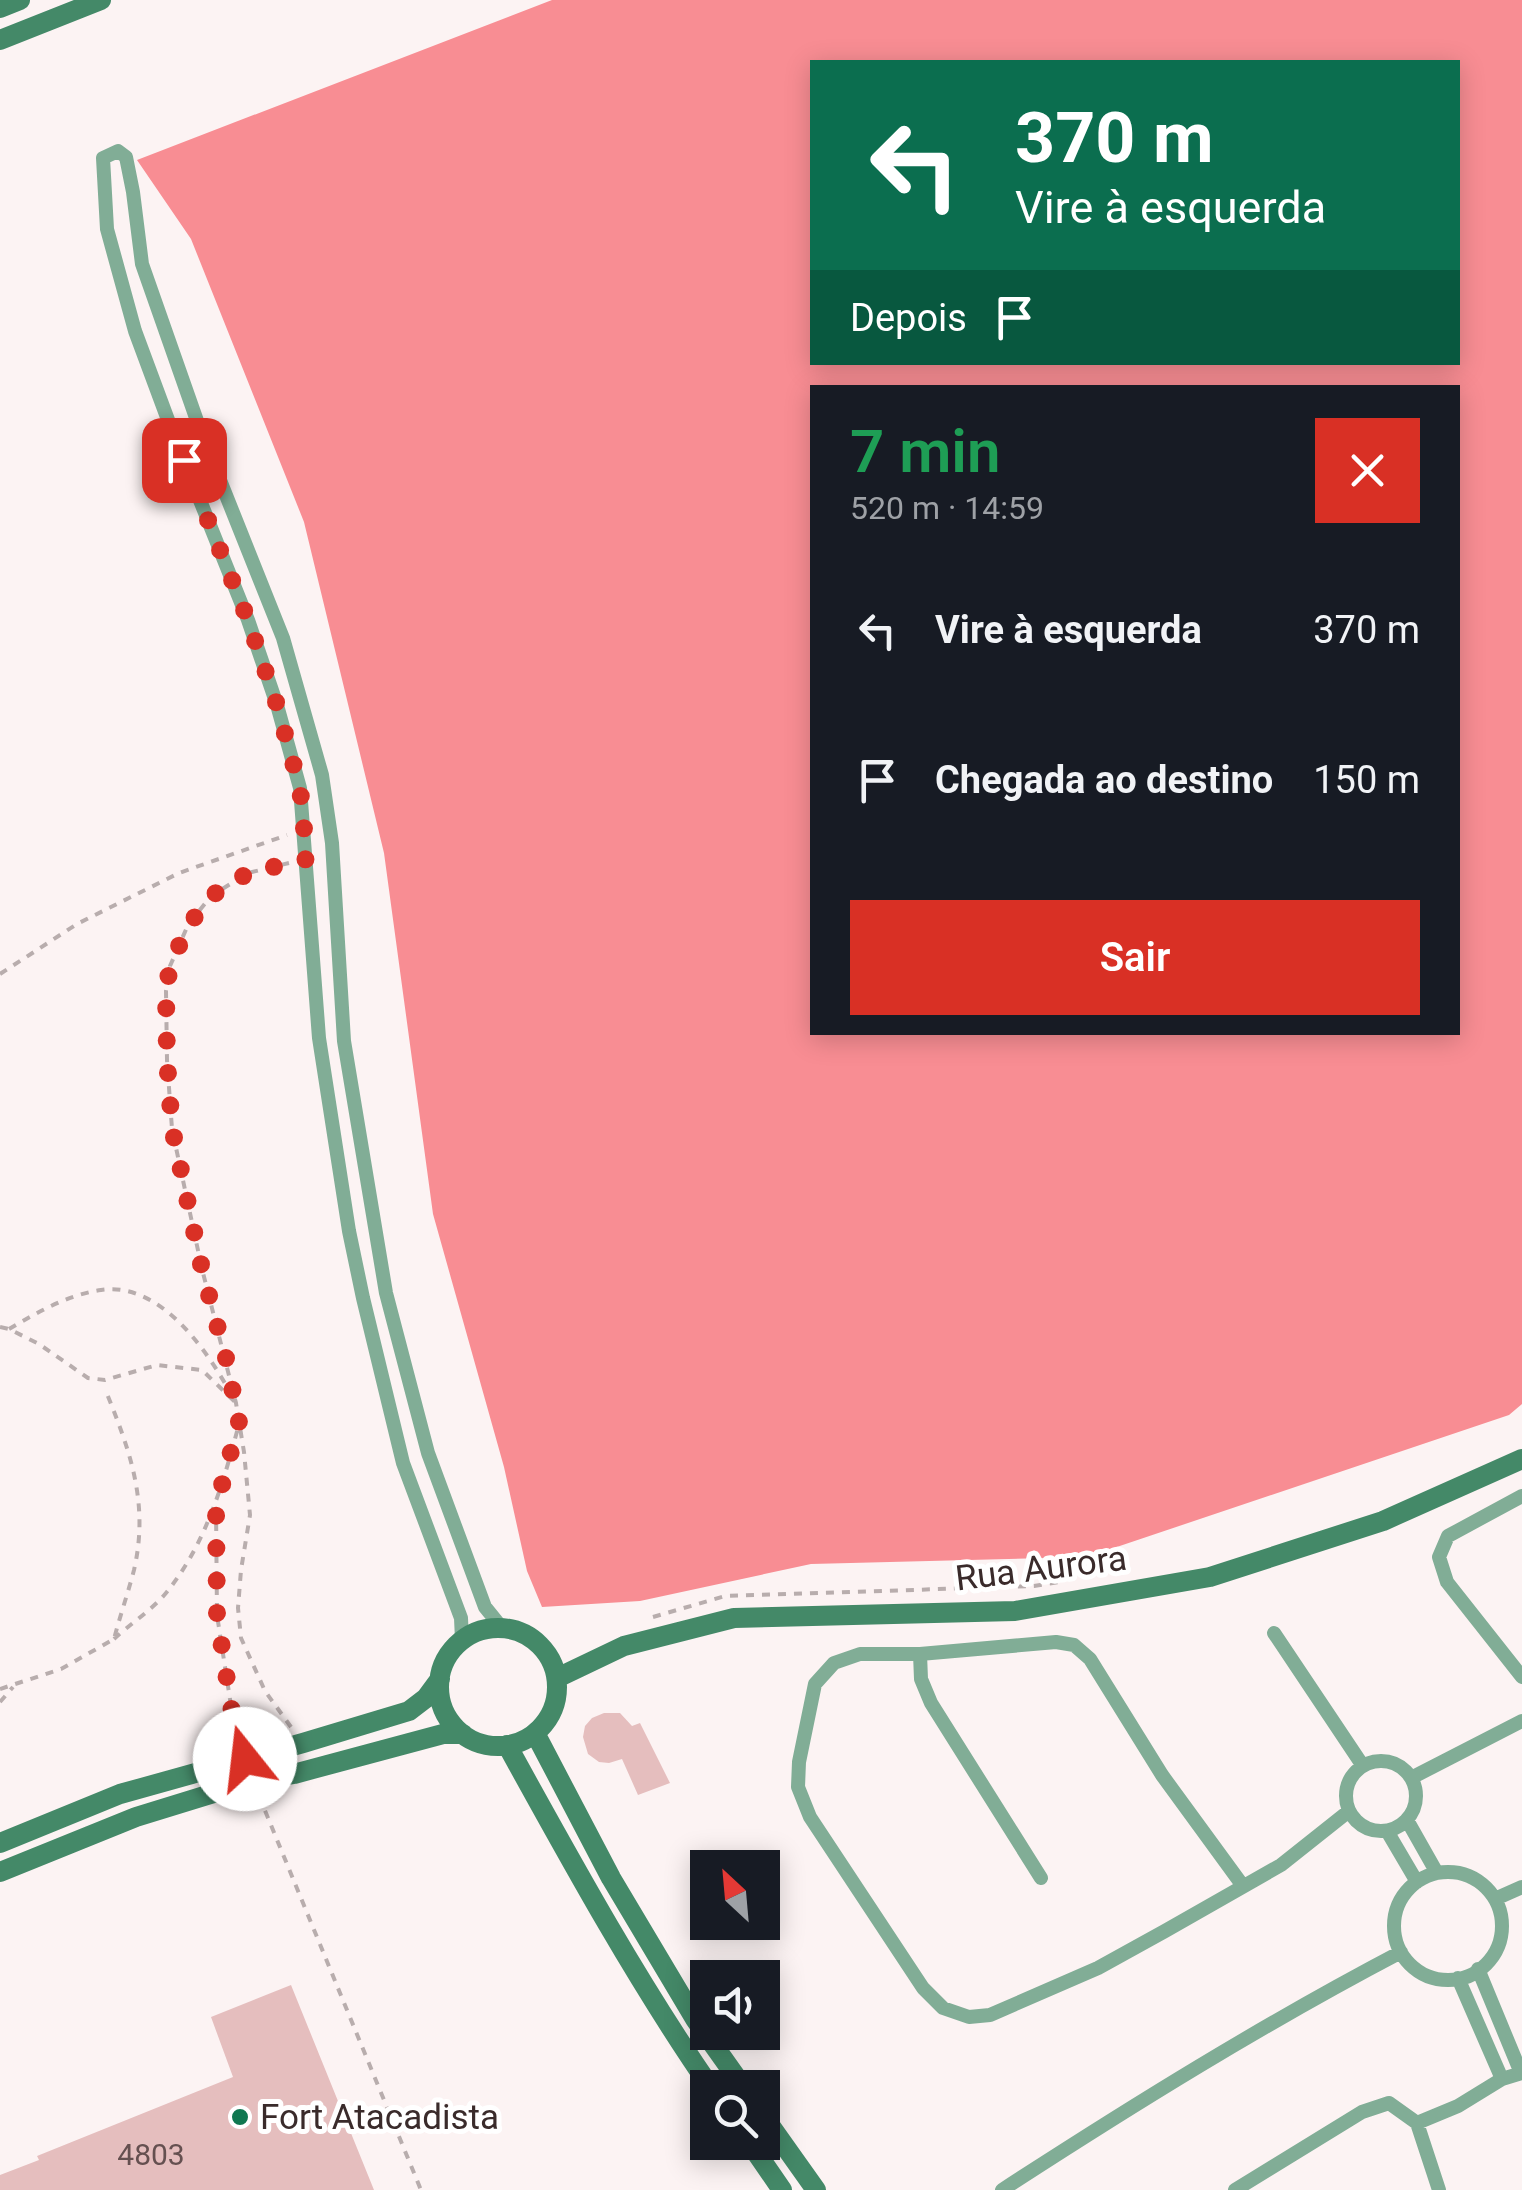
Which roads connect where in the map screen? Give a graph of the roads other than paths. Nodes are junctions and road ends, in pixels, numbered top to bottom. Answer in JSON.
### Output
{"nodes":[{"id":1,"x":20,"y":0,"type":"edge"},
{"id":2,"x":101,"y":0,"type":"edge"},
{"id":3,"x":0,"y":8,"type":"edge"},
{"id":4,"x":0,"y":40,"type":"edge"},
{"id":5,"x":1522,"y":1460,"type":"edge"},
{"id":6,"x":1522,"y":1496,"type":"edge"},
{"id":7,"x":502,"y":1628,"type":"junction"},
{"id":8,"x":1274,"y":1633,"type":"dead end"},
{"id":9,"x":462,"y":1640,"type":"junction"},
{"id":10,"x":920,"y":1654,"type":"junction"},
{"id":11,"x":1522,"y":1677,"type":"edge"},
{"id":12,"x":557,"y":1678,"type":"junction"},
{"id":13,"x":440,"y":1680,"type":"junction"},
{"id":14,"x":1522,"y":1721,"type":"edge"},
{"id":15,"x":535,"y":1733,"type":"junction"},
{"id":16,"x":463,"y":1734,"type":"junction"},
{"id":17,"x":506,"y":1745,"type":"junction"},
{"id":18,"x":1362,"y":1766,"type":"junction"},
{"id":19,"x":1411,"y":1778,"type":"junction"},
{"id":20,"x":1349,"y":1812,"type":"junction"},
{"id":21,"x":1407,"y":1820,"type":"junction"},
{"id":22,"x":1387,"y":1831,"type":"junction"},
{"id":23,"x":0,"y":1842,"type":"edge"},
{"id":24,"x":0,"y":1872,"type":"edge"},
{"id":25,"x":1437,"y":1873,"type":"junction"},
{"id":26,"x":1041,"y":1878,"type":"dead end"},
{"id":27,"x":1417,"y":1882,"type":"junction"},
{"id":28,"x":1242,"y":1886,"type":"junction"},
{"id":29,"x":1522,"y":1887,"type":"edge"},
{"id":30,"x":1494,"y":1899,"type":"junction"},
{"id":31,"x":1400,"y":1952,"type":"junction"},
{"id":32,"x":1478,"y":1969,"type":"junction"},
{"id":33,"x":1458,"y":1978,"type":"junction"},
{"id":34,"x":684,"y":2048,"type":"junction"},
{"id":35,"x":699,"y":2070,"type":"edge"},
{"id":36,"x":723,"y":2070,"type":"edge"},
{"id":37,"x":731,"y":2070,"type":"edge"},
{"id":38,"x":1521,"y":2073,"type":"edge"},
{"id":39,"x":1502,"y":2079,"type":"junction"},
{"id":40,"x":1416,"y":2123,"type":"junction"},
{"id":41,"x":780,"y":2143,"type":"edge"},
{"id":42,"x":761,"y":2160,"type":"edge"},
{"id":43,"x":782,"y":2190,"type":"edge"},
{"id":44,"x":816,"y":2190,"type":"edge"},
{"id":45,"x":1002,"y":2190,"type":"edge"},
{"id":46,"x":1235,"y":2190,"type":"edge"},
{"id":47,"x":1439,"y":2190,"type":"edge"}],
"edges":[{"from":1,"to":3,"type":"street"},
{"from":2,"to":4,"type":"street"},
{"from":5,"to":12,"type":"street","name":"Rua Aurora"},
{"from":6,"to":11,"type":"street"},
{"from":7,"to":9,"type":"street"},
{"from":7,"to":9,"type":"street"},
{"from":7,"to":12,"type":"street"},
{"from":8,"to":18,"type":"street"},
{"from":9,"to":13,"type":"street"},
{"from":10,"to":26,"type":"street"},
{"from":10,"to":28,"type":"street"},
{"from":10,"to":28,"type":"street"},
{"from":12,"to":15,"type":"street"},
{"from":13,"to":16,"type":"street"},
{"from":13,"to":23,"type":"street"},
{"from":14,"to":19,"type":"street"},
{"from":15,"to":17,"type":"street"},
{"from":15,"to":37,"type":"street"},
{"from":16,"to":17,"type":"street"},
{"from":16,"to":24,"type":"street"},
{"from":17,"to":34,"type":"street"},
{"from":18,"to":19,"type":"street"},
{"from":18,"to":20,"type":"street"},
{"from":19,"to":21,"type":"street"},
{"from":20,"to":22,"type":"street"},
{"from":20,"to":28,"type":"street"},
{"from":21,"to":22,"type":"street"},
{"from":21,"to":25,"type":"street"},
{"from":22,"to":27,"type":"street"},
{"from":25,"to":27,"type":"street"},
{"from":25,"to":30,"type":"street"},
{"from":27,"to":31,"type":"street"},
{"from":29,"to":30,"type":"street"},
{"from":30,"to":32,"type":"street"},
{"from":31,"to":33,"type":"street"},
{"from":31,"to":45,"type":"street"},
{"from":32,"to":33,"type":"street"},
{"from":32,"to":38,"type":"street"},
{"from":33,"to":39,"type":"street"},
{"from":34,"to":35,"type":"street"},
{"from":34,"to":36,"type":"street"},
{"from":38,"to":39,"type":"street"},
{"from":39,"to":40,"type":"street"},
{"from":40,"to":46,"type":"street"},
{"from":40,"to":47,"type":"street"},
{"from":41,"to":44,"type":"street"},
{"from":42,"to":43,"type":"street"}]}
